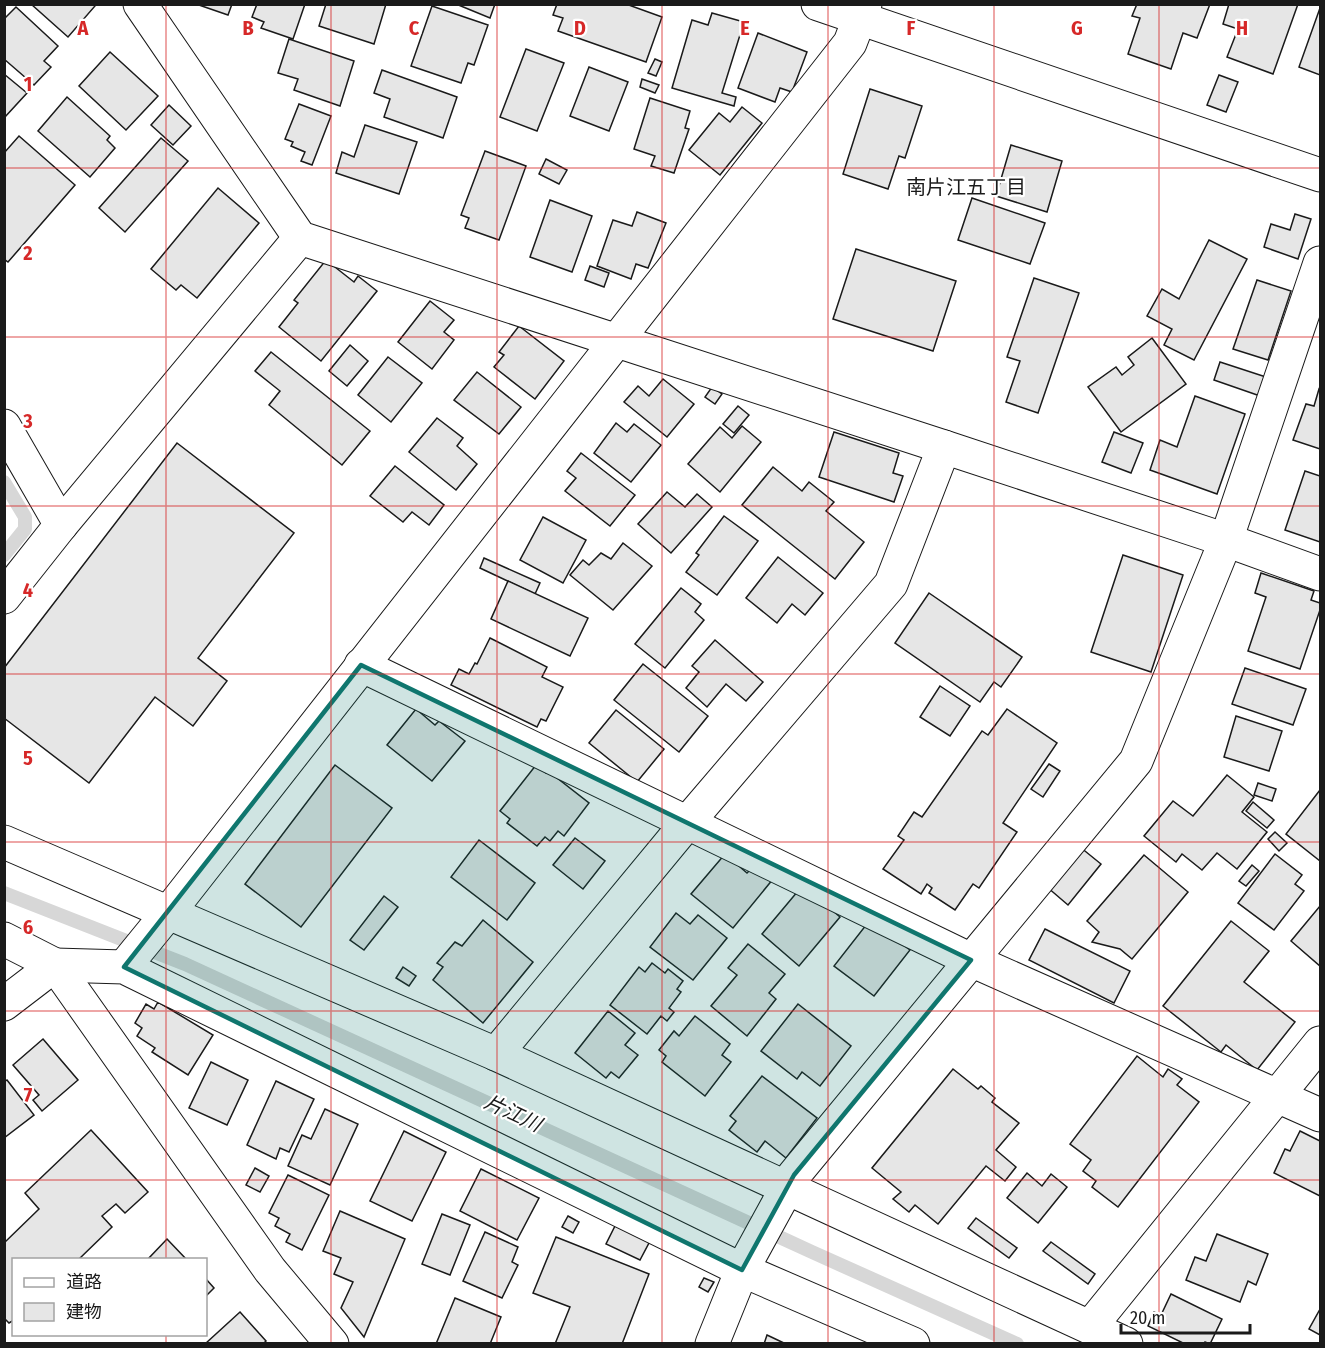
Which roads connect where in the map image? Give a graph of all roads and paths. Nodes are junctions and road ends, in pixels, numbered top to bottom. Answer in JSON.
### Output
{"nodes":[{"id":1,"x":140,"y":4,"type":"edge"},
{"id":2,"x":818,"y":4,"type":"edge"},
{"id":3,"x":862,"y":11,"type":"edge"},
{"id":4,"x":1320,"y":176,"type":"edge"},
{"id":5,"x":300,"y":238,"type":"junction"},
{"id":6,"x":1320,"y":263,"type":"edge"},
{"id":7,"x":617,"y":340,"type":"junction"},
{"id":8,"x":4,"y":426,"type":"edge"},
{"id":9,"x":944,"y":447,"type":"junction"},
{"id":10,"x":61,"y":525,"type":"junction"},
{"id":11,"x":1226,"y":540,"type":"junction"},
{"id":12,"x":1320,"y":574,"type":"edge"},
{"id":13,"x":4,"y":597,"type":"edge"},
{"id":14,"x":361,"y":665,"type":"junction"},
{"id":15,"x":687,"y":823,"type":"junction"},
{"id":16,"x":4,"y":842,"type":"edge"},
{"id":17,"x":168,"y":913,"type":"junction"},
{"id":18,"x":4,"y":939,"type":"edge"},
{"id":19,"x":971,"y":960,"type":"junction"},
{"id":20,"x":55,"y":965,"type":"junction"},
{"id":21,"x":124,"y":967,"type":"junction"},
{"id":22,"x":4,"y":1004,"type":"edge"},
{"id":23,"x":1320,"y":1043,"type":"edge"},
{"id":24,"x":496,"y":1054,"type":"junction"},
{"id":25,"x":1277,"y":1096,"type":"junction"},
{"id":26,"x":1320,"y":1114,"type":"edge"},
{"id":27,"x":787,"y":1188,"type":"junction"},
{"id":28,"x":742,"y":1270,"type":"junction"},
{"id":29,"x":1090,"y":1327,"type":"junction"},
{"id":30,"x":332,"y":1344,"type":"edge"},
{"id":31,"x":712,"y":1344,"type":"edge"},
{"id":32,"x":913,"y":1344,"type":"edge"},
{"id":33,"x":1126,"y":1344,"type":"edge"}],
"edges":[{"from":1,"to":5,"type":"street"},
{"from":2,"to":3,"type":"street"},
{"from":3,"to":4,"type":"street"},
{"from":3,"to":7,"type":"street"},
{"from":5,"to":7,"type":"street"},
{"from":5,"to":10,"type":"street"},
{"from":6,"to":11,"type":"street"},
{"from":7,"to":9,"type":"street"},
{"from":7,"to":14,"type":"street"},
{"from":8,"to":10,"type":"street"},
{"from":9,"to":11,"type":"street"},
{"from":9,"to":15,"type":"street"},
{"from":10,"to":13,"type":"street"},
{"from":11,"to":12,"type":"street"},
{"from":11,"to":19,"type":"street"},
{"from":14,"to":15,"type":"street"},
{"from":14,"to":17,"type":"street"},
{"from":15,"to":19,"type":"street"},
{"from":15,"to":24,"type":"street"},
{"from":16,"to":17,"type":"street"},
{"from":17,"to":21,"type":"street"},
{"from":17,"to":24,"type":"street"},
{"from":18,"to":20,"type":"street"},
{"from":19,"to":25,"type":"street"},
{"from":19,"to":27,"type":"street"},
{"from":20,"to":21,"type":"street"},
{"from":20,"to":22,"type":"street"},
{"from":20,"to":30,"type":"street"},
{"from":21,"to":28,"type":"street"},
{"from":23,"to":25,"type":"street"},
{"from":24,"to":27,"type":"street"},
{"from":25,"to":26,"type":"street"},
{"from":25,"to":29,"type":"street"},
{"from":27,"to":28,"type":"street"},
{"from":27,"to":29,"type":"street"},
{"from":28,"to":31,"type":"street"},
{"from":28,"to":32,"type":"street"},
{"from":29,"to":33,"type":"street"}]}
